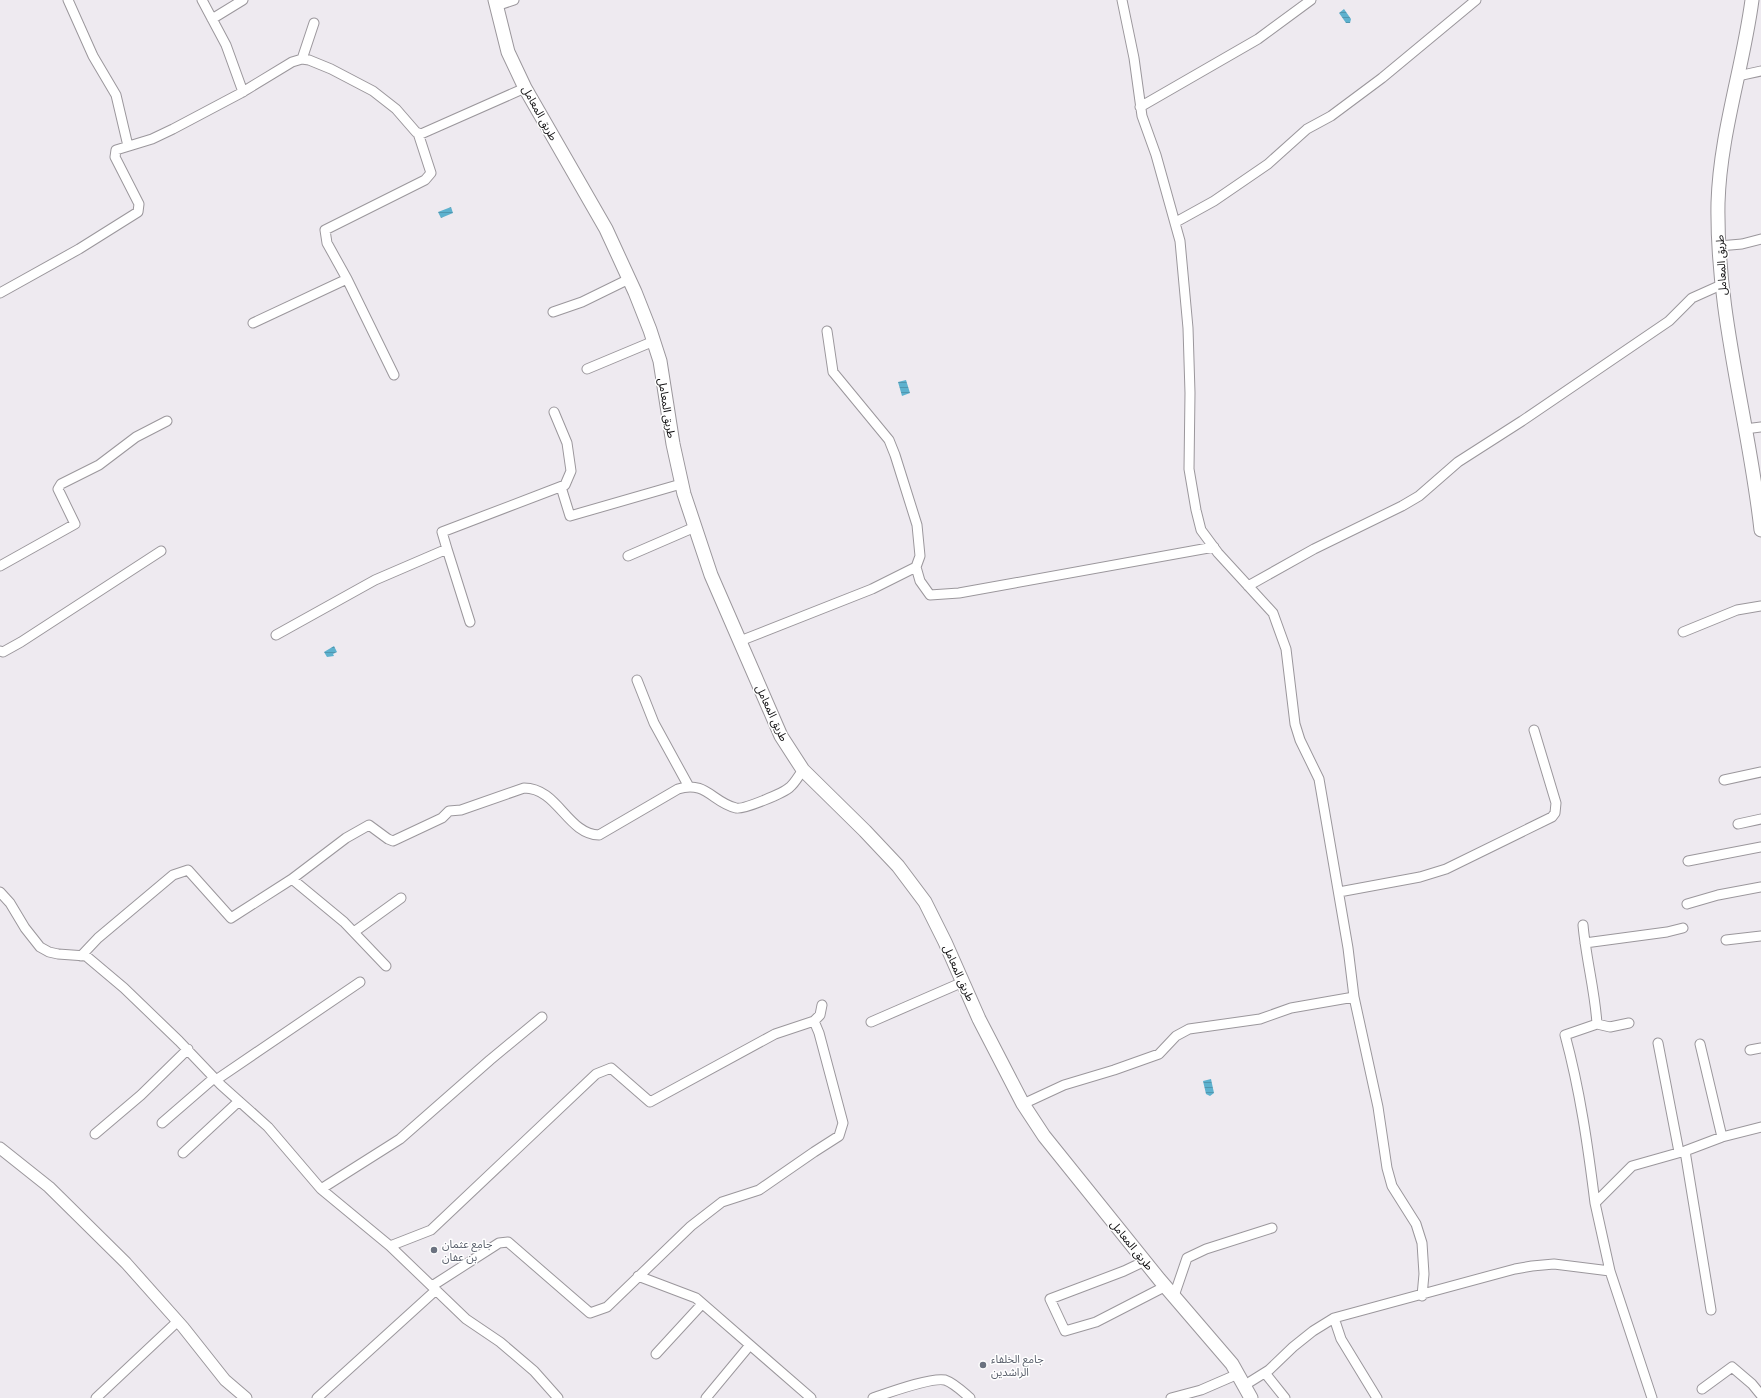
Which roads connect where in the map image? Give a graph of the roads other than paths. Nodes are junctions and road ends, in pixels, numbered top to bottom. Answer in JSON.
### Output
{"nodes":[{"id":1,"x":68,"y":0,"type":"edge"},
{"id":2,"x":202,"y":0,"type":"edge"},
{"id":3,"x":243,"y":0,"type":"edge"},
{"id":4,"x":514,"y":0,"type":"edge"},
{"id":5,"x":1122,"y":0,"type":"edge"},
{"id":6,"x":1311,"y":0,"type":"edge"},
{"id":7,"x":1476,"y":0,"type":"edge"},
{"id":8,"x":1752,"y":0,"type":"edge"},
{"id":9,"x":495,"y":3,"type":"edge"},
{"id":10,"x":212,"y":19,"type":"junction"},
{"id":11,"x":314,"y":23,"type":"dead end"},
{"id":12,"x":302,"y":59,"type":"junction"},
{"id":13,"x":1761,"y":72,"type":"edge"},
{"id":14,"x":1738,"y":76,"type":"junction"},
{"id":15,"x":525,"y":88,"type":"junction"},
{"id":16,"x":243,"y":92,"type":"junction"},
{"id":17,"x":1140,"y":107,"type":"junction"},
{"id":18,"x":418,"y":133,"type":"junction"},
{"id":19,"x":128,"y":146,"type":"junction"},
{"id":20,"x":1176,"y":222,"type":"junction"},
{"id":21,"x":1761,"y":239,"type":"edge"},
{"id":22,"x":1719,"y":246,"type":"junction"},
{"id":23,"x":347,"y":279,"type":"junction"},
{"id":24,"x":629,"y":279,"type":"junction"},
{"id":25,"x":1721,"y":285,"type":"junction"},
{"id":26,"x":0,"y":294,"type":"edge"},
{"id":27,"x":553,"y":312,"type":"dead end"},
{"id":28,"x":253,"y":323,"type":"dead end"},
{"id":29,"x":827,"y":331,"type":"dead end"},
{"id":30,"x":654,"y":341,"type":"junction"},
{"id":31,"x":587,"y":368,"type":"dead end"},
{"id":32,"x":394,"y":375,"type":"dead end"},
{"id":33,"x":554,"y":412,"type":"dead end"},
{"id":34,"x":166,"y":421,"type":"dead end"},
{"id":35,"x":1761,"y":426,"type":"edge"},
{"id":36,"x":1745,"y":429,"type":"junction"},
{"id":37,"x":681,"y":484,"type":"junction"},
{"id":38,"x":561,"y":487,"type":"junction"},
{"id":39,"x":695,"y":527,"type":"junction"},
{"id":40,"x":1761,"y":530,"type":"edge"},
{"id":41,"x":1214,"y":547,"type":"junction"},
{"id":42,"x":447,"y":548,"type":"junction"},
{"id":43,"x":161,"y":551,"type":"dead end"},
{"id":44,"x":628,"y":556,"type":"dead end"},
{"id":45,"x":0,"y":566,"type":"edge"},
{"id":46,"x":916,"y":567,"type":"junction"},
{"id":47,"x":1248,"y":586,"type":"junction"},
{"id":48,"x":1761,"y":606,"type":"edge"},
{"id":49,"x":470,"y":622,"type":"dead end"},
{"id":50,"x":1683,"y":632,"type":"dead end"},
{"id":51,"x":276,"y":634,"type":"dead end"},
{"id":52,"x":740,"y":641,"type":"junction"},
{"id":53,"x":0,"y":651,"type":"edge"},
{"id":54,"x":637,"y":680,"type":"dead end"},
{"id":55,"x":1534,"y":730,"type":"dead end"},
{"id":56,"x":803,"y":770,"type":"junction"},
{"id":57,"x":1761,"y":772,"type":"edge"},
{"id":58,"x":1724,"y":780,"type":"dead end"},
{"id":59,"x":688,"y":786,"type":"junction"},
{"id":60,"x":1761,"y":819,"type":"edge"},
{"id":61,"x":1738,"y":824,"type":"dead end"},
{"id":62,"x":1761,"y":846,"type":"edge"},
{"id":63,"x":1688,"y":861,"type":"dead end"},
{"id":64,"x":292,"y":879,"type":"junction"},
{"id":65,"x":1761,"y":886,"type":"edge"},
{"id":66,"x":0,"y":892,"type":"edge"},
{"id":67,"x":1339,"y":892,"type":"junction"},
{"id":68,"x":401,"y":898,"type":"dead end"},
{"id":69,"x":1687,"y":904,"type":"dead end"},
{"id":70,"x":1583,"y":926,"type":"dead end"},
{"id":71,"x":1683,"y":928,"type":"dead end"},
{"id":72,"x":354,"y":932,"type":"junction"},
{"id":73,"x":1761,"y":936,"type":"edge"},
{"id":74,"x":1726,"y":940,"type":"dead end"},
{"id":75,"x":1585,"y":942,"type":"junction"},
{"id":76,"x":81,"y":956,"type":"junction"},
{"id":77,"x":386,"y":966,"type":"dead end"},
{"id":78,"x":360,"y":982,"type":"dead end"},
{"id":79,"x":963,"y":982,"type":"junction"},
{"id":80,"x":1354,"y":997,"type":"junction"},
{"id":81,"x":822,"y":1005,"type":"dead end"},
{"id":82,"x":542,"y":1017,"type":"dead end"},
{"id":83,"x":814,"y":1021,"type":"junction"},
{"id":84,"x":871,"y":1022,"type":"dead end"},
{"id":85,"x":1597,"y":1024,"type":"junction"},
{"id":86,"x":1629,"y":1024,"type":"dead end"},
{"id":87,"x":1658,"y":1043,"type":"dead end"},
{"id":88,"x":1700,"y":1044,"type":"dead end"},
{"id":89,"x":1761,"y":1048,"type":"edge"},
{"id":90,"x":188,"y":1049,"type":"junction"},
{"id":91,"x":1750,"y":1050,"type":"dead end"},
{"id":92,"x":215,"y":1079,"type":"junction"},
{"id":93,"x":239,"y":1101,"type":"junction"},
{"id":94,"x":1023,"y":1104,"type":"junction"},
{"id":95,"x":162,"y":1123,"type":"dead end"},
{"id":96,"x":1761,"y":1128,"type":"edge"},
{"id":97,"x":95,"y":1134,"type":"dead end"},
{"id":98,"x":1722,"y":1137,"type":"junction"},
{"id":99,"x":1682,"y":1152,"type":"junction"},
{"id":100,"x":2,"y":1153,"type":"edge"},
{"id":101,"x":183,"y":1153,"type":"dead end"},
{"id":102,"x":321,"y":1189,"type":"junction"},
{"id":103,"x":1595,"y":1203,"type":"junction"},
{"id":104,"x":1272,"y":1228,"type":"dead end"},
{"id":105,"x":390,"y":1246,"type":"junction"},
{"id":106,"x":1145,"y":1261,"type":"junction"},
{"id":107,"x":1610,"y":1271,"type":"junction"},
{"id":108,"x":638,"y":1276,"type":"junction"},
{"id":109,"x":434,"y":1288,"type":"junction"},
{"id":110,"x":1170,"y":1291,"type":"junction"},
{"id":111,"x":1422,"y":1296,"type":"junction"},
{"id":112,"x":702,"y":1304,"type":"junction"},
{"id":113,"x":1711,"y":1310,"type":"dead end"},
{"id":114,"x":1334,"y":1318,"type":"junction"},
{"id":115,"x":178,"y":1321,"type":"junction"},
{"id":116,"x":750,"y":1345,"type":"junction"},
{"id":117,"x":656,"y":1354,"type":"dead end"},
{"id":118,"x":1265,"y":1373,"type":"junction"},
{"id":119,"x":1238,"y":1374,"type":"junction"},
{"id":120,"x":1245,"y":1385,"type":"junction"},
{"id":121,"x":1702,"y":1389,"type":"dead end"},
{"id":122,"x":1761,"y":1395,"type":"edge"},
{"id":123,"x":96,"y":1398,"type":"edge"},
{"id":124,"x":246,"y":1398,"type":"edge"},
{"id":125,"x":317,"y":1398,"type":"edge"},
{"id":126,"x":558,"y":1398,"type":"edge"},
{"id":127,"x":706,"y":1398,"type":"edge"},
{"id":128,"x":810,"y":1398,"type":"edge"},
{"id":129,"x":873,"y":1398,"type":"edge"},
{"id":130,"x":970,"y":1398,"type":"edge"},
{"id":131,"x":1171,"y":1398,"type":"edge"},
{"id":132,"x":1251,"y":1398,"type":"edge"},
{"id":133,"x":1285,"y":1398,"type":"edge"},
{"id":134,"x":1377,"y":1398,"type":"edge"},
{"id":135,"x":1652,"y":1398,"type":"edge"}],
"edges":[{"from":1,"to":19,"type":"street"},
{"from":2,"to":10,"type":"street"},
{"from":3,"to":10,"type":"street"},
{"from":4,"to":9,"type":"street"},
{"from":5,"to":17,"type":"street"},
{"from":6,"to":17,"type":"street"},
{"from":7,"to":20,"type":"street"},
{"from":8,"to":14,"type":"main road","name":"طريق المعامل"},
{"from":9,"to":15,"type":"main road","name":"طريق المعامل"},
{"from":10,"to":16,"type":"street"},
{"from":11,"to":12,"type":"street"},
{"from":12,"to":16,"type":"street"},
{"from":12,"to":18,"type":"street"},
{"from":13,"to":14,"type":"street"},
{"from":14,"to":22,"type":"main road","name":"طريق المعامل"},
{"from":15,"to":18,"type":"street"},
{"from":15,"to":24,"type":"main road","name":"طريق المعامل"},
{"from":16,"to":19,"type":"street"},
{"from":17,"to":20,"type":"street"},
{"from":18,"to":23,"type":"street"},
{"from":19,"to":26,"type":"street"},
{"from":20,"to":41,"type":"street"},
{"from":21,"to":22,"type":"street"},
{"from":22,"to":25,"type":"main road","name":"طريق المعامل"},
{"from":23,"to":28,"type":"street"},
{"from":23,"to":32,"type":"street"},
{"from":24,"to":27,"type":"street"},
{"from":24,"to":30,"type":"main road","name":"طريق المعامل"},
{"from":25,"to":36,"type":"main road","name":"طريق المعامل"},
{"from":25,"to":47,"type":"street"},
{"from":29,"to":46,"type":"street"},
{"from":30,"to":31,"type":"street"},
{"from":30,"to":37,"type":"main road","name":"طريق المعامل"},
{"from":33,"to":38,"type":"street"},
{"from":34,"to":45,"type":"street"},
{"from":35,"to":36,"type":"street"},
{"from":36,"to":40,"type":"main road","name":"طريق المعامل"},
{"from":37,"to":38,"type":"street"},
{"from":37,"to":39,"type":"main road","name":"طريق المعامل"},
{"from":38,"to":42,"type":"street"},
{"from":39,"to":44,"type":"street"},
{"from":39,"to":52,"type":"main road","name":"طريق المعامل"},
{"from":41,"to":46,"type":"street"},
{"from":41,"to":47,"type":"street"},
{"from":42,"to":49,"type":"street"},
{"from":42,"to":51,"type":"street"},
{"from":43,"to":53,"type":"street"},
{"from":46,"to":52,"type":"street"},
{"from":47,"to":67,"type":"street"},
{"from":48,"to":50,"type":"street"},
{"from":52,"to":56,"type":"main road","name":"طريق المعامل"},
{"from":54,"to":59,"type":"street"},
{"from":55,"to":67,"type":"street"},
{"from":56,"to":59,"type":"street"},
{"from":56,"to":79,"type":"main road","name":"طريق المعامل"},
{"from":57,"to":58,"type":"street"},
{"from":59,"to":64,"type":"street"},
{"from":60,"to":61,"type":"street"},
{"from":62,"to":63,"type":"street"},
{"from":64,"to":72,"type":"street"},
{"from":64,"to":76,"type":"street"},
{"from":65,"to":69,"type":"street"},
{"from":66,"to":76,"type":"street"},
{"from":67,"to":80,"type":"street"},
{"from":68,"to":72,"type":"street"},
{"from":70,"to":75,"type":"street"},
{"from":71,"to":75,"type":"street"},
{"from":72,"to":77,"type":"street"},
{"from":73,"to":74,"type":"street"},
{"from":75,"to":85,"type":"street"},
{"from":76,"to":90,"type":"street"},
{"from":78,"to":92,"type":"street"},
{"from":79,"to":84,"type":"street"},
{"from":79,"to":94,"type":"main road","name":"طريق المعامل"},
{"from":80,"to":94,"type":"street"},
{"from":80,"to":111,"type":"street"},
{"from":81,"to":83,"type":"street"},
{"from":82,"to":102,"type":"street"},
{"from":83,"to":105,"type":"street"},
{"from":83,"to":108,"type":"street"},
{"from":85,"to":86,"type":"street"},
{"from":85,"to":103,"type":"street"},
{"from":87,"to":99,"type":"street"},
{"from":88,"to":98,"type":"street"},
{"from":89,"to":91,"type":"street"},
{"from":90,"to":92,"type":"street"},
{"from":90,"to":97,"type":"street"},
{"from":92,"to":93,"type":"street"},
{"from":92,"to":95,"type":"street"},
{"from":93,"to":101,"type":"street"},
{"from":93,"to":102,"type":"street"},
{"from":94,"to":106,"type":"main road","name":"طريق المعامل"},
{"from":96,"to":98,"type":"street"},
{"from":98,"to":99,"type":"street"},
{"from":99,"to":103,"type":"street"},
{"from":99,"to":113,"type":"street"},
{"from":100,"to":115,"type":"street"},
{"from":102,"to":105,"type":"street"},
{"from":103,"to":107,"type":"street"},
{"from":104,"to":110,"type":"street"},
{"from":105,"to":109,"type":"street"},
{"from":106,"to":110,"type":"main road","name":"طريق المعامل"},
{"from":106,"to":110,"type":"street"},
{"from":107,"to":111,"type":"street"},
{"from":107,"to":135,"type":"street"},
{"from":108,"to":109,"type":"street"},
{"from":108,"to":112,"type":"street"},
{"from":109,"to":125,"type":"street"},
{"from":109,"to":126,"type":"street"},
{"from":110,"to":119,"type":"main road","name":"طريق المعامل"},
{"from":111,"to":114,"type":"street"},
{"from":112,"to":116,"type":"street"},
{"from":112,"to":117,"type":"street"},
{"from":114,"to":118,"type":"street"},
{"from":114,"to":134,"type":"street"},
{"from":115,"to":123,"type":"street"},
{"from":115,"to":124,"type":"street"},
{"from":116,"to":127,"type":"street"},
{"from":116,"to":128,"type":"street"},
{"from":118,"to":120,"type":"street"},
{"from":118,"to":133,"type":"street"},
{"from":119,"to":120,"type":"main road","name":"طريق المعامل"},
{"from":119,"to":131,"type":"street"},
{"from":120,"to":132,"type":"main road","name":"طريق المعامل"},
{"from":121,"to":122,"type":"street"},
{"from":129,"to":130,"type":"street"}]}
